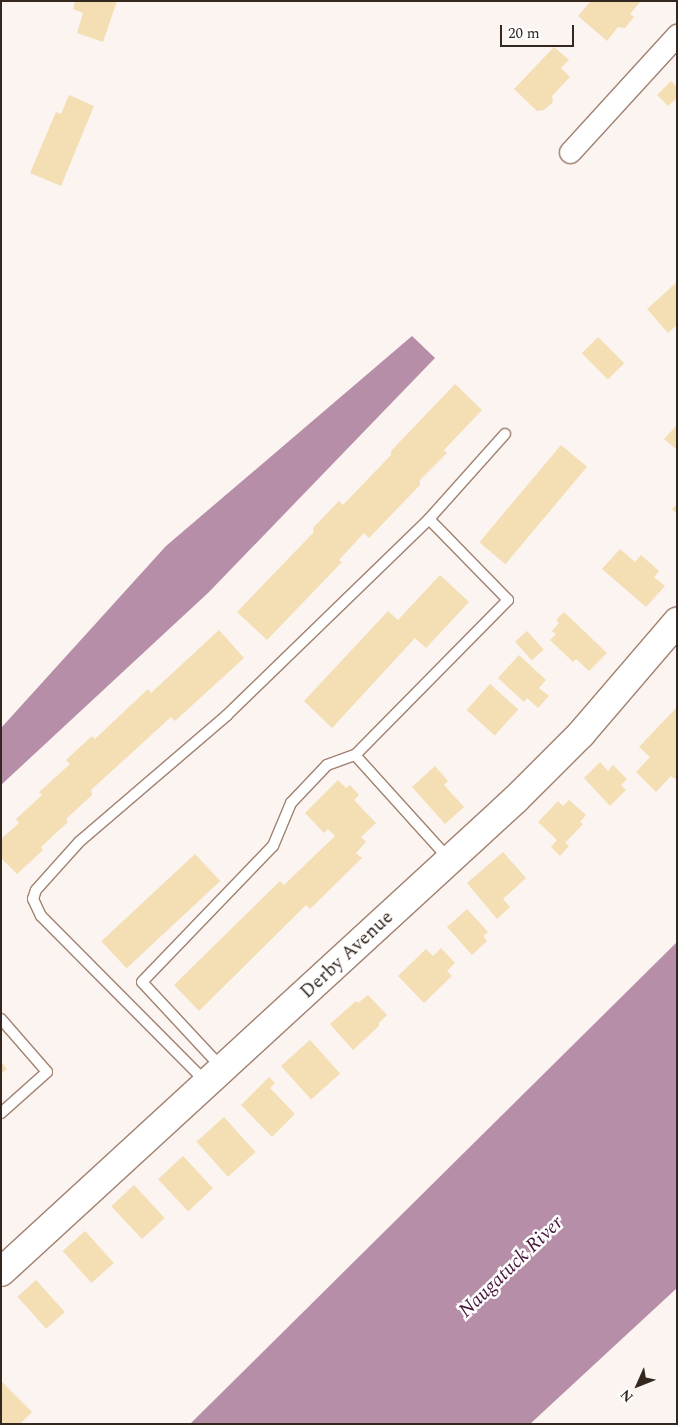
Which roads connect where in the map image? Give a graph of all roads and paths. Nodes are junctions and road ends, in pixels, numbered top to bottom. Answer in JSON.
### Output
{"nodes":[{"id":1,"x":677,"y":35,"type":"edge"},
{"id":2,"x":570,"y":152,"type":"dead end"},
{"id":3,"x":505,"y":434,"type":"dead end"},
{"id":4,"x":429,"y":519,"type":"junction"},
{"id":5,"x":677,"y":622,"type":"edge"},
{"id":6,"x":355,"y":755,"type":"junction"},
{"id":7,"x":449,"y":860,"type":"junction"},
{"id":8,"x":1,"y":1019,"type":"edge"},
{"id":9,"x":215,"y":1076,"type":"junction"},
{"id":10,"x":1,"y":1113,"type":"edge"},
{"id":11,"x":1,"y":1272,"type":"edge"}],
"edges":[{"from":1,"to":2,"type":"street"},
{"from":3,"to":4,"type":"lane"},
{"from":4,"to":6,"type":"lane"},
{"from":4,"to":9,"type":"lane"},
{"from":5,"to":7,"type":"main road","name":"Derby Avenue"},
{"from":6,"to":7,"type":"lane"},
{"from":6,"to":9,"type":"lane"},
{"from":7,"to":9,"type":"main road","name":"Derby Avenue"},
{"from":8,"to":10,"type":"lane"},
{"from":9,"to":11,"type":"main road","name":"Derby Avenue"}]}
